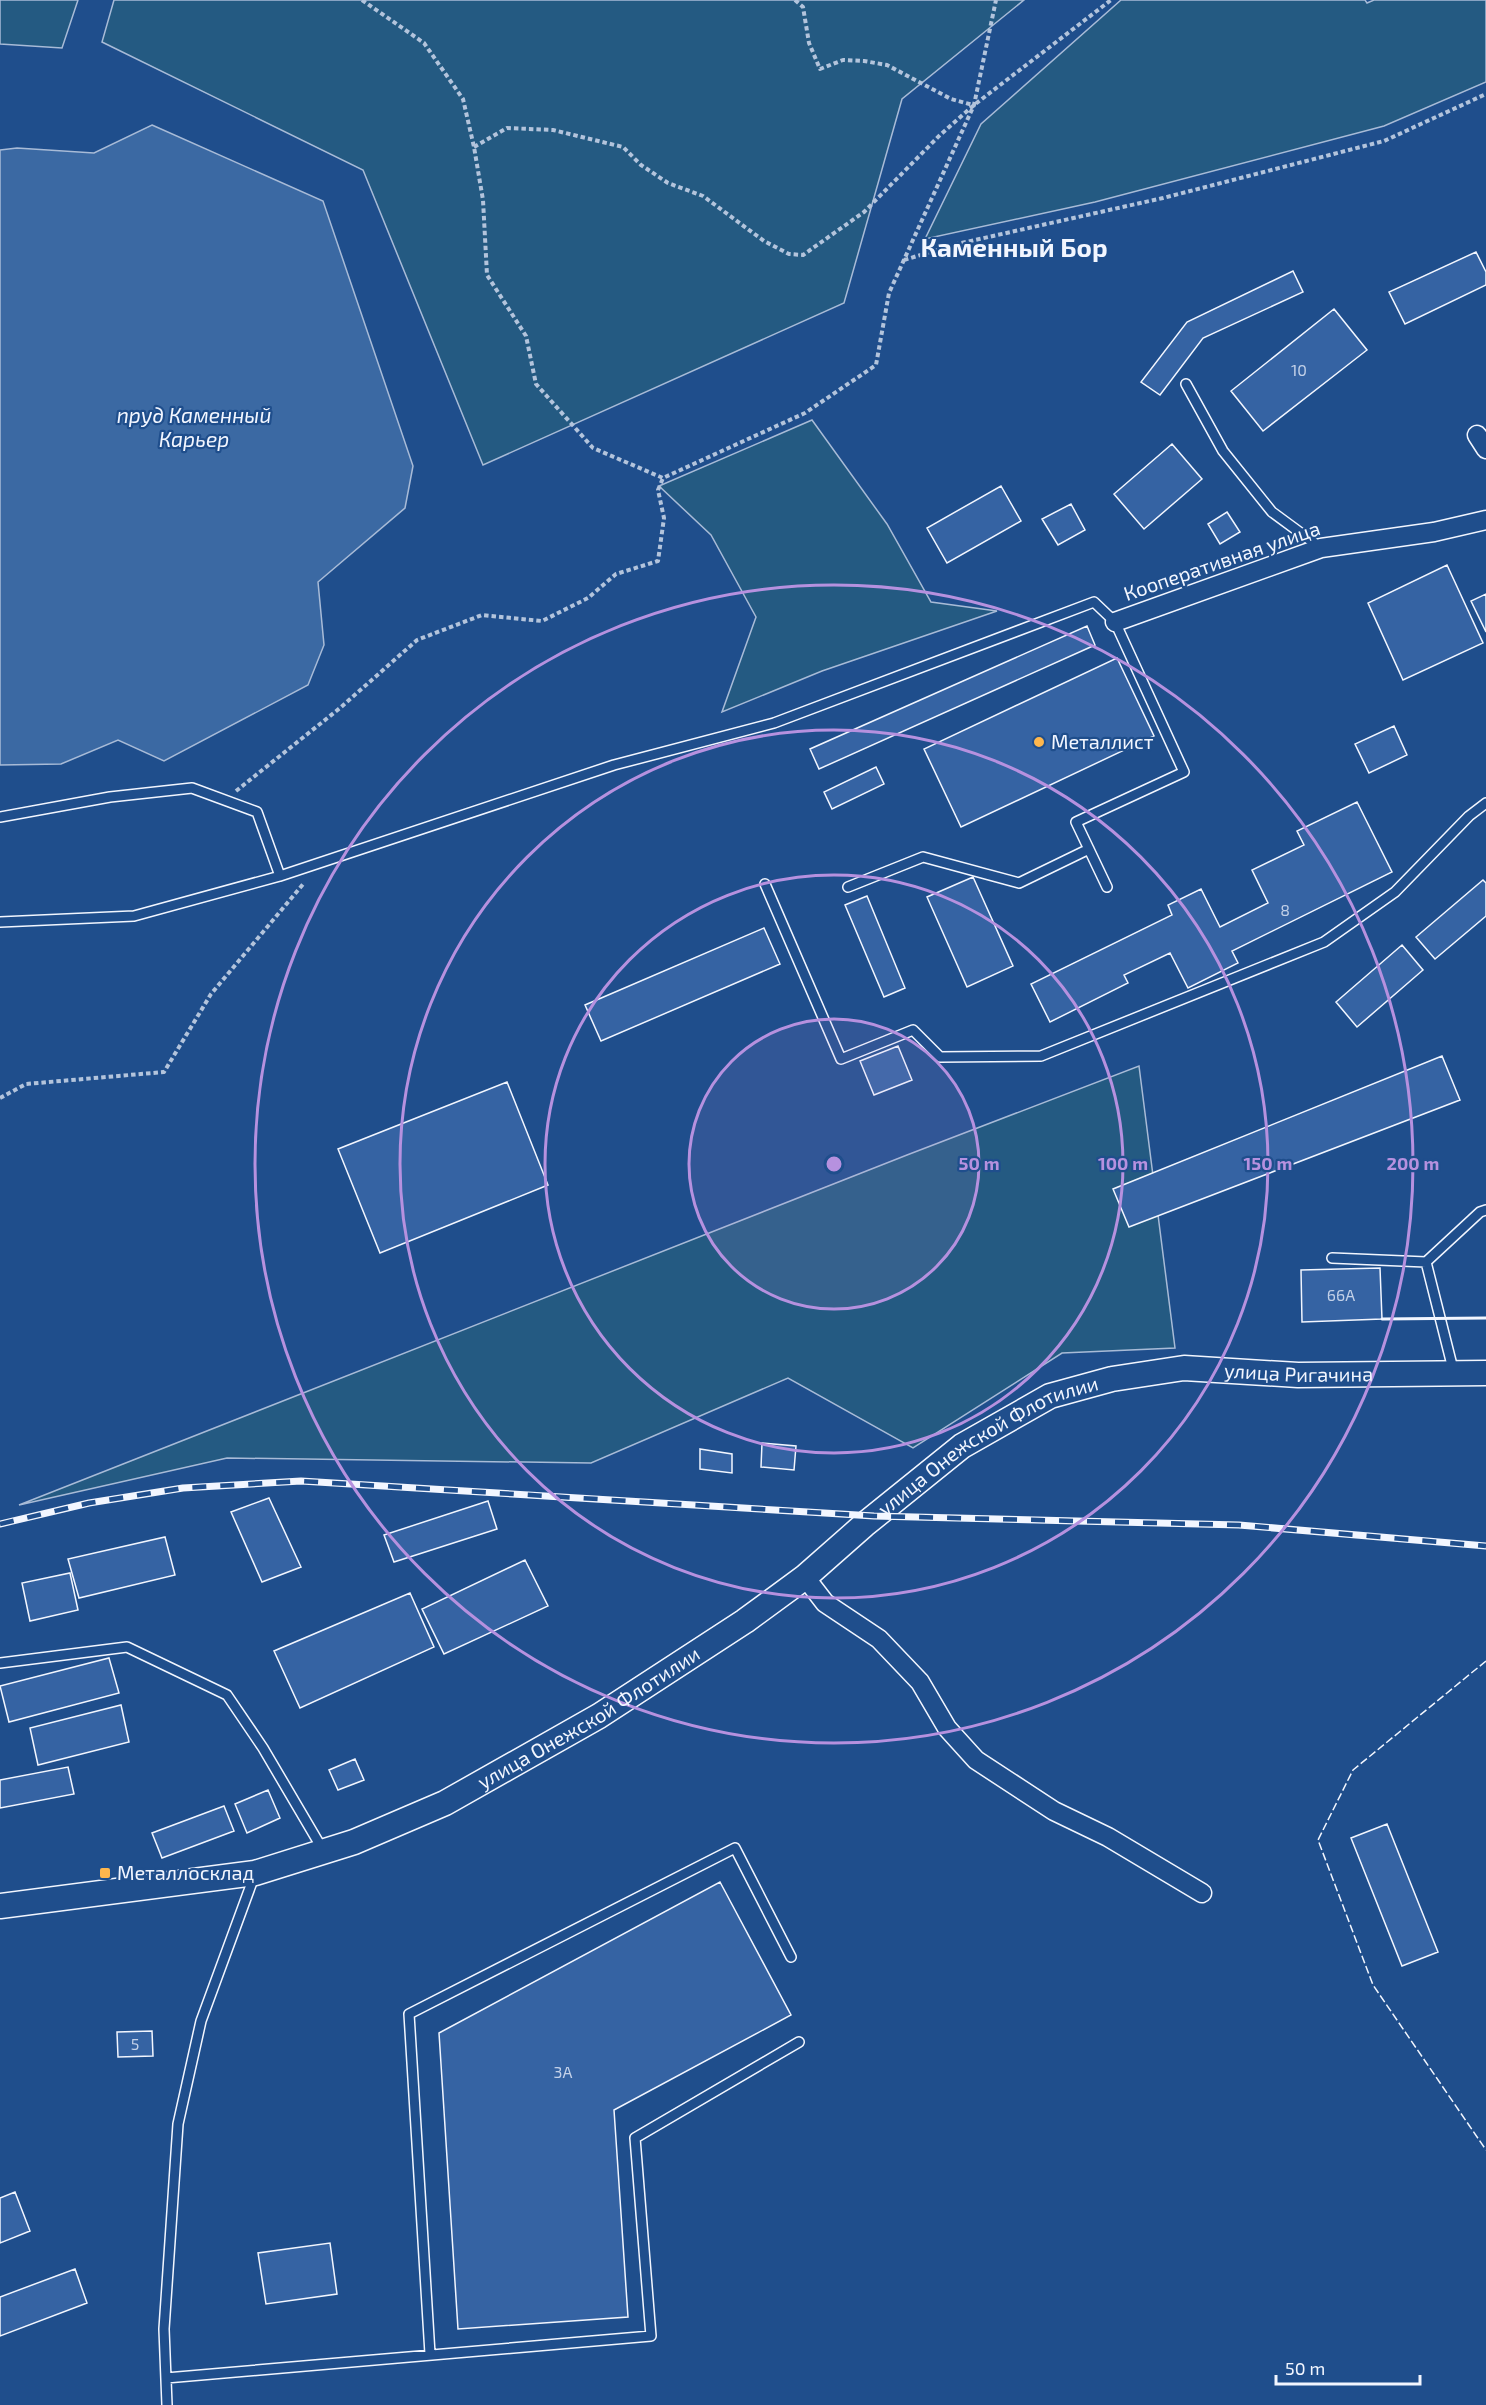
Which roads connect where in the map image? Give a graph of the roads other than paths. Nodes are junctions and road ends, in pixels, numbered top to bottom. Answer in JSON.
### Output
{"nodes":[{"id":1,"x":1186,"y":384,"type":"dead end"},
{"id":2,"x":1486,"y":520,"type":"edge"},
{"id":3,"x":1321,"y":548,"type":"junction"},
{"id":4,"x":1115,"y":622,"type":"junction"},
{"id":5,"x":1486,"y":803,"type":"edge"},
{"id":6,"x":0,"y":817,"type":"edge"},
{"id":7,"x":1089,"y":849,"type":"junction"},
{"id":8,"x":280,"y":876,"type":"junction"},
{"id":9,"x":765,"y":884,"type":"dead end"},
{"id":10,"x":848,"y":887,"type":"dead end"},
{"id":11,"x":1107,"y":887,"type":"dead end"},
{"id":12,"x":0,"y":922,"type":"edge"},
{"id":13,"x":1486,"y":1210,"type":"edge"},
{"id":14,"x":1332,"y":1258,"type":"dead end"},
{"id":15,"x":1426,"y":1262,"type":"junction"},
{"id":16,"x":1454,"y":1373,"type":"junction"},
{"id":17,"x":1486,"y":1373,"type":"edge"},
{"id":18,"x":1112,"y":1379,"type":"joint"},
{"id":19,"x":805,"y":1577,"type":"junction"},
{"id":20,"x":0,"y":1663,"type":"edge"},
{"id":21,"x":324,"y":1852,"type":"junction"},
{"id":22,"x":255,"y":1873,"type":"junction"},
{"id":23,"x":1202,"y":1893,"type":"dead end"},
{"id":24,"x":0,"y":1906,"type":"edge"},
{"id":25,"x":791,"y":1957,"type":"dead end"},
{"id":26,"x":799,"y":2042,"type":"dead end"},
{"id":27,"x":430,"y":2354,"type":"junction"},
{"id":28,"x":166,"y":2378,"type":"junction"},
{"id":29,"x":167,"y":2405,"type":"edge"}],
"edges":[{"from":1,"to":3,"type":"lane"},
{"from":2,"to":3,"type":"street","name":"Кооперативная улица"},
{"from":3,"to":4,"type":"street","name":"Кооперативная улица"},
{"from":4,"to":7,"type":"lane"},
{"from":4,"to":8,"type":"lane"},
{"from":5,"to":9,"type":"lane"},
{"from":6,"to":8,"type":"lane"},
{"from":7,"to":10,"type":"lane"},
{"from":7,"to":11,"type":"lane"},
{"from":8,"to":12,"type":"lane"},
{"from":13,"to":15,"type":"lane"},
{"from":14,"to":15,"type":"lane"},
{"from":15,"to":16,"type":"lane"},
{"from":16,"to":17,"type":"main road","name":"улица Ригачина"},
{"from":16,"to":18,"type":"main road","name":"улица Ригачина"},
{"from":18,"to":19,"type":"main road","name":"улица Онежской Флотилии"},
{"from":19,"to":21,"type":"lane"},
{"from":19,"to":23,"type":"street"},
{"from":20,"to":21,"type":"lane"},
{"from":21,"to":22,"type":"lane"},
{"from":22,"to":24,"type":"main road"},
{"from":22,"to":28,"type":"lane"},
{"from":25,"to":27,"type":"lane"},
{"from":26,"to":27,"type":"lane"},
{"from":27,"to":28,"type":"lane"},
{"from":28,"to":29,"type":"lane"}]}
